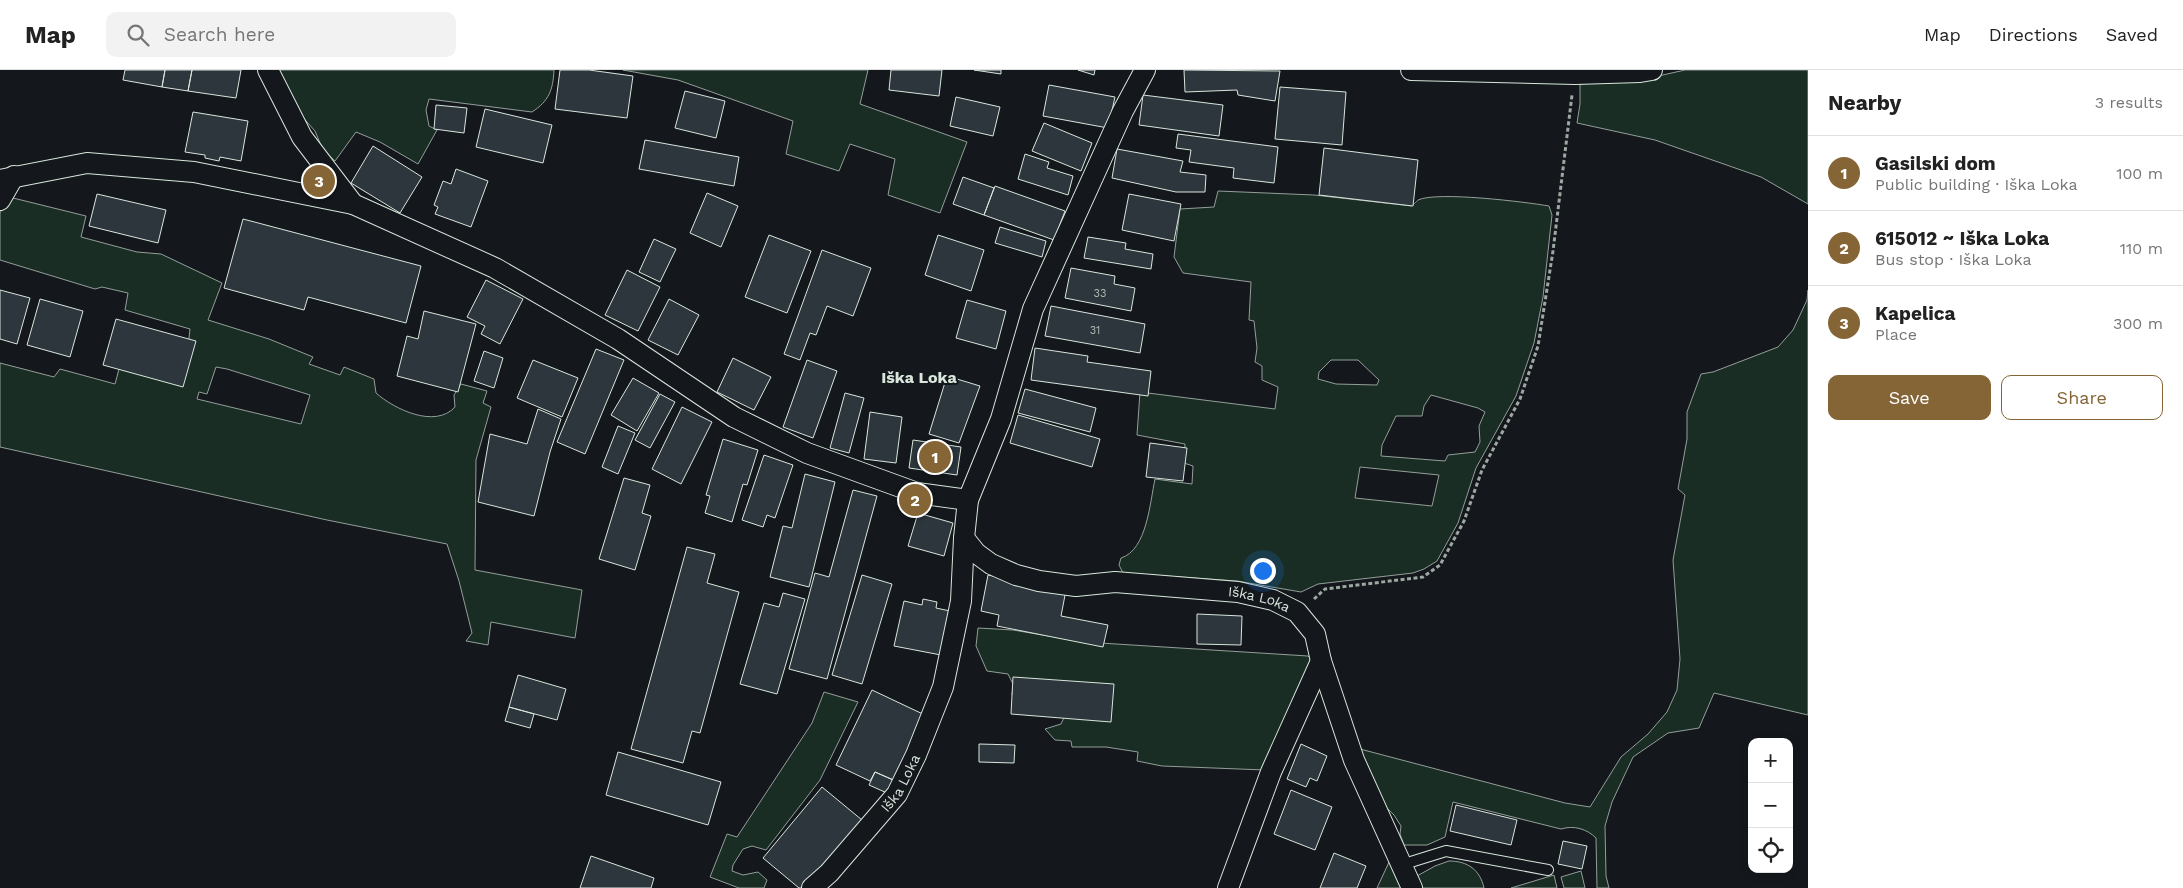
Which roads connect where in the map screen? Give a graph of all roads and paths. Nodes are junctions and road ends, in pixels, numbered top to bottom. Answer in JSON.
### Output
{"nodes":[{"id":1,"x":268,"y":70,"type":"edge"},
{"id":2,"x":1145,"y":70,"type":"edge"},
{"id":3,"x":1412,"y":70,"type":"edge"},
{"id":4,"x":1652,"y":70,"type":"edge"},
{"id":5,"x":1575,"y":74,"type":"junction"},
{"id":6,"x":7,"y":178,"type":"edge"},
{"id":7,"x":0,"y":200,"type":"edge"},
{"id":8,"x":352,"y":204,"type":"junction"},
{"id":9,"x":968,"y":500,"type":"junction"},
{"id":10,"x":964,"y":538,"type":"junction"},
{"id":11,"x":1298,"y":612,"type":"junction"},
{"id":12,"x":1321,"y":661,"type":"junction"},
{"id":13,"x":1401,"y":865,"type":"junction"},
{"id":14,"x":1548,"y":870,"type":"dead end"},
{"id":15,"x":812,"y":888,"type":"edge"},
{"id":16,"x":1228,"y":888,"type":"edge"},
{"id":17,"x":1412,"y":888,"type":"edge"}],
"edges":[{"from":1,"to":8,"type":"street"},
{"from":2,"to":9,"type":"street","name":"Iška Loka"},
{"from":3,"to":5,"type":"street"},
{"from":4,"to":5,"type":"street"},
{"from":5,"to":11,"type":"path"},
{"from":6,"to":7,"type":"street"},
{"from":6,"to":8,"type":"street"},
{"from":8,"to":9,"type":"street"},
{"from":9,"to":10,"type":"street","name":"Iška Loka"},
{"from":10,"to":11,"type":"street","name":"Iška Loka"},
{"from":10,"to":15,"type":"street","name":"Iška Loka"},
{"from":11,"to":12,"type":"street","name":"Iška Loka"},
{"from":12,"to":13,"type":"street","name":"Iška Loka"},
{"from":12,"to":16,"type":"street"},
{"from":13,"to":14,"type":"lane"},
{"from":13,"to":17,"type":"street","name":"Iška Loka"}]}
